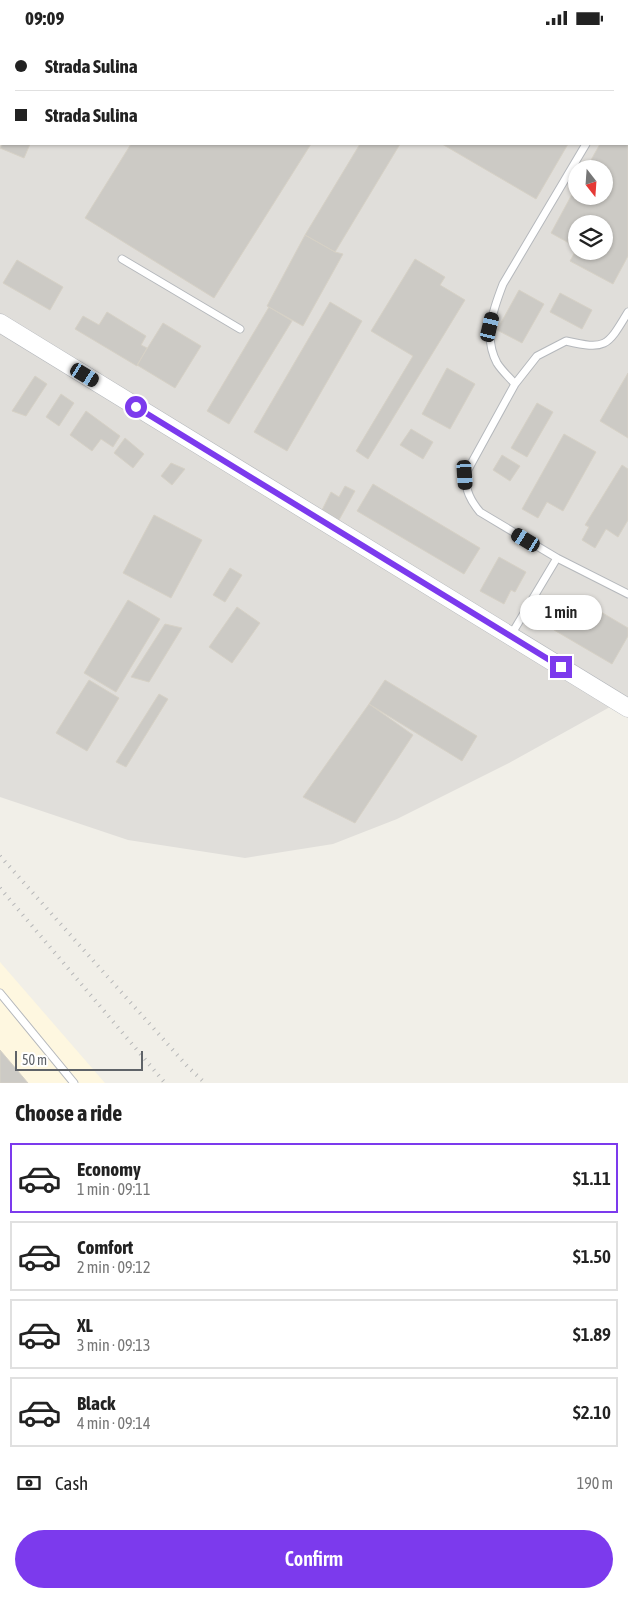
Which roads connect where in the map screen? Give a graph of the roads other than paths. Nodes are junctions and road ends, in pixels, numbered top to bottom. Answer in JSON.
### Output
{"nodes":[{"id":1,"x":585,"y":145,"type":"edge"},
{"id":2,"x":122,"y":259,"type":"dead end"},
{"id":3,"x":628,"y":312,"type":"edge"},
{"id":4,"x":0,"y":323,"type":"edge"},
{"id":5,"x":240,"y":329,"type":"dead end"},
{"id":6,"x":515,"y":384,"type":"junction"},
{"id":7,"x":557,"y":558,"type":"junction"},
{"id":8,"x":628,"y":594,"type":"edge"},
{"id":9,"x":511,"y":636,"type":"junction"},
{"id":10,"x":628,"y":708,"type":"edge"},
{"id":11,"x":0,"y":993,"type":"edge"},
{"id":12,"x":74,"y":1083,"type":"edge"}],
"edges":[{"from":1,"to":6,"type":"lane"},
{"from":2,"to":5,"type":"lane"},
{"from":3,"to":6,"type":"lane"},
{"from":4,"to":9,"type":"street"},
{"from":6,"to":7,"type":"lane"},
{"from":7,"to":8,"type":"lane"},
{"from":7,"to":9,"type":"lane"},
{"from":9,"to":10,"type":"street"},
{"from":11,"to":12,"type":"lane"}]}
